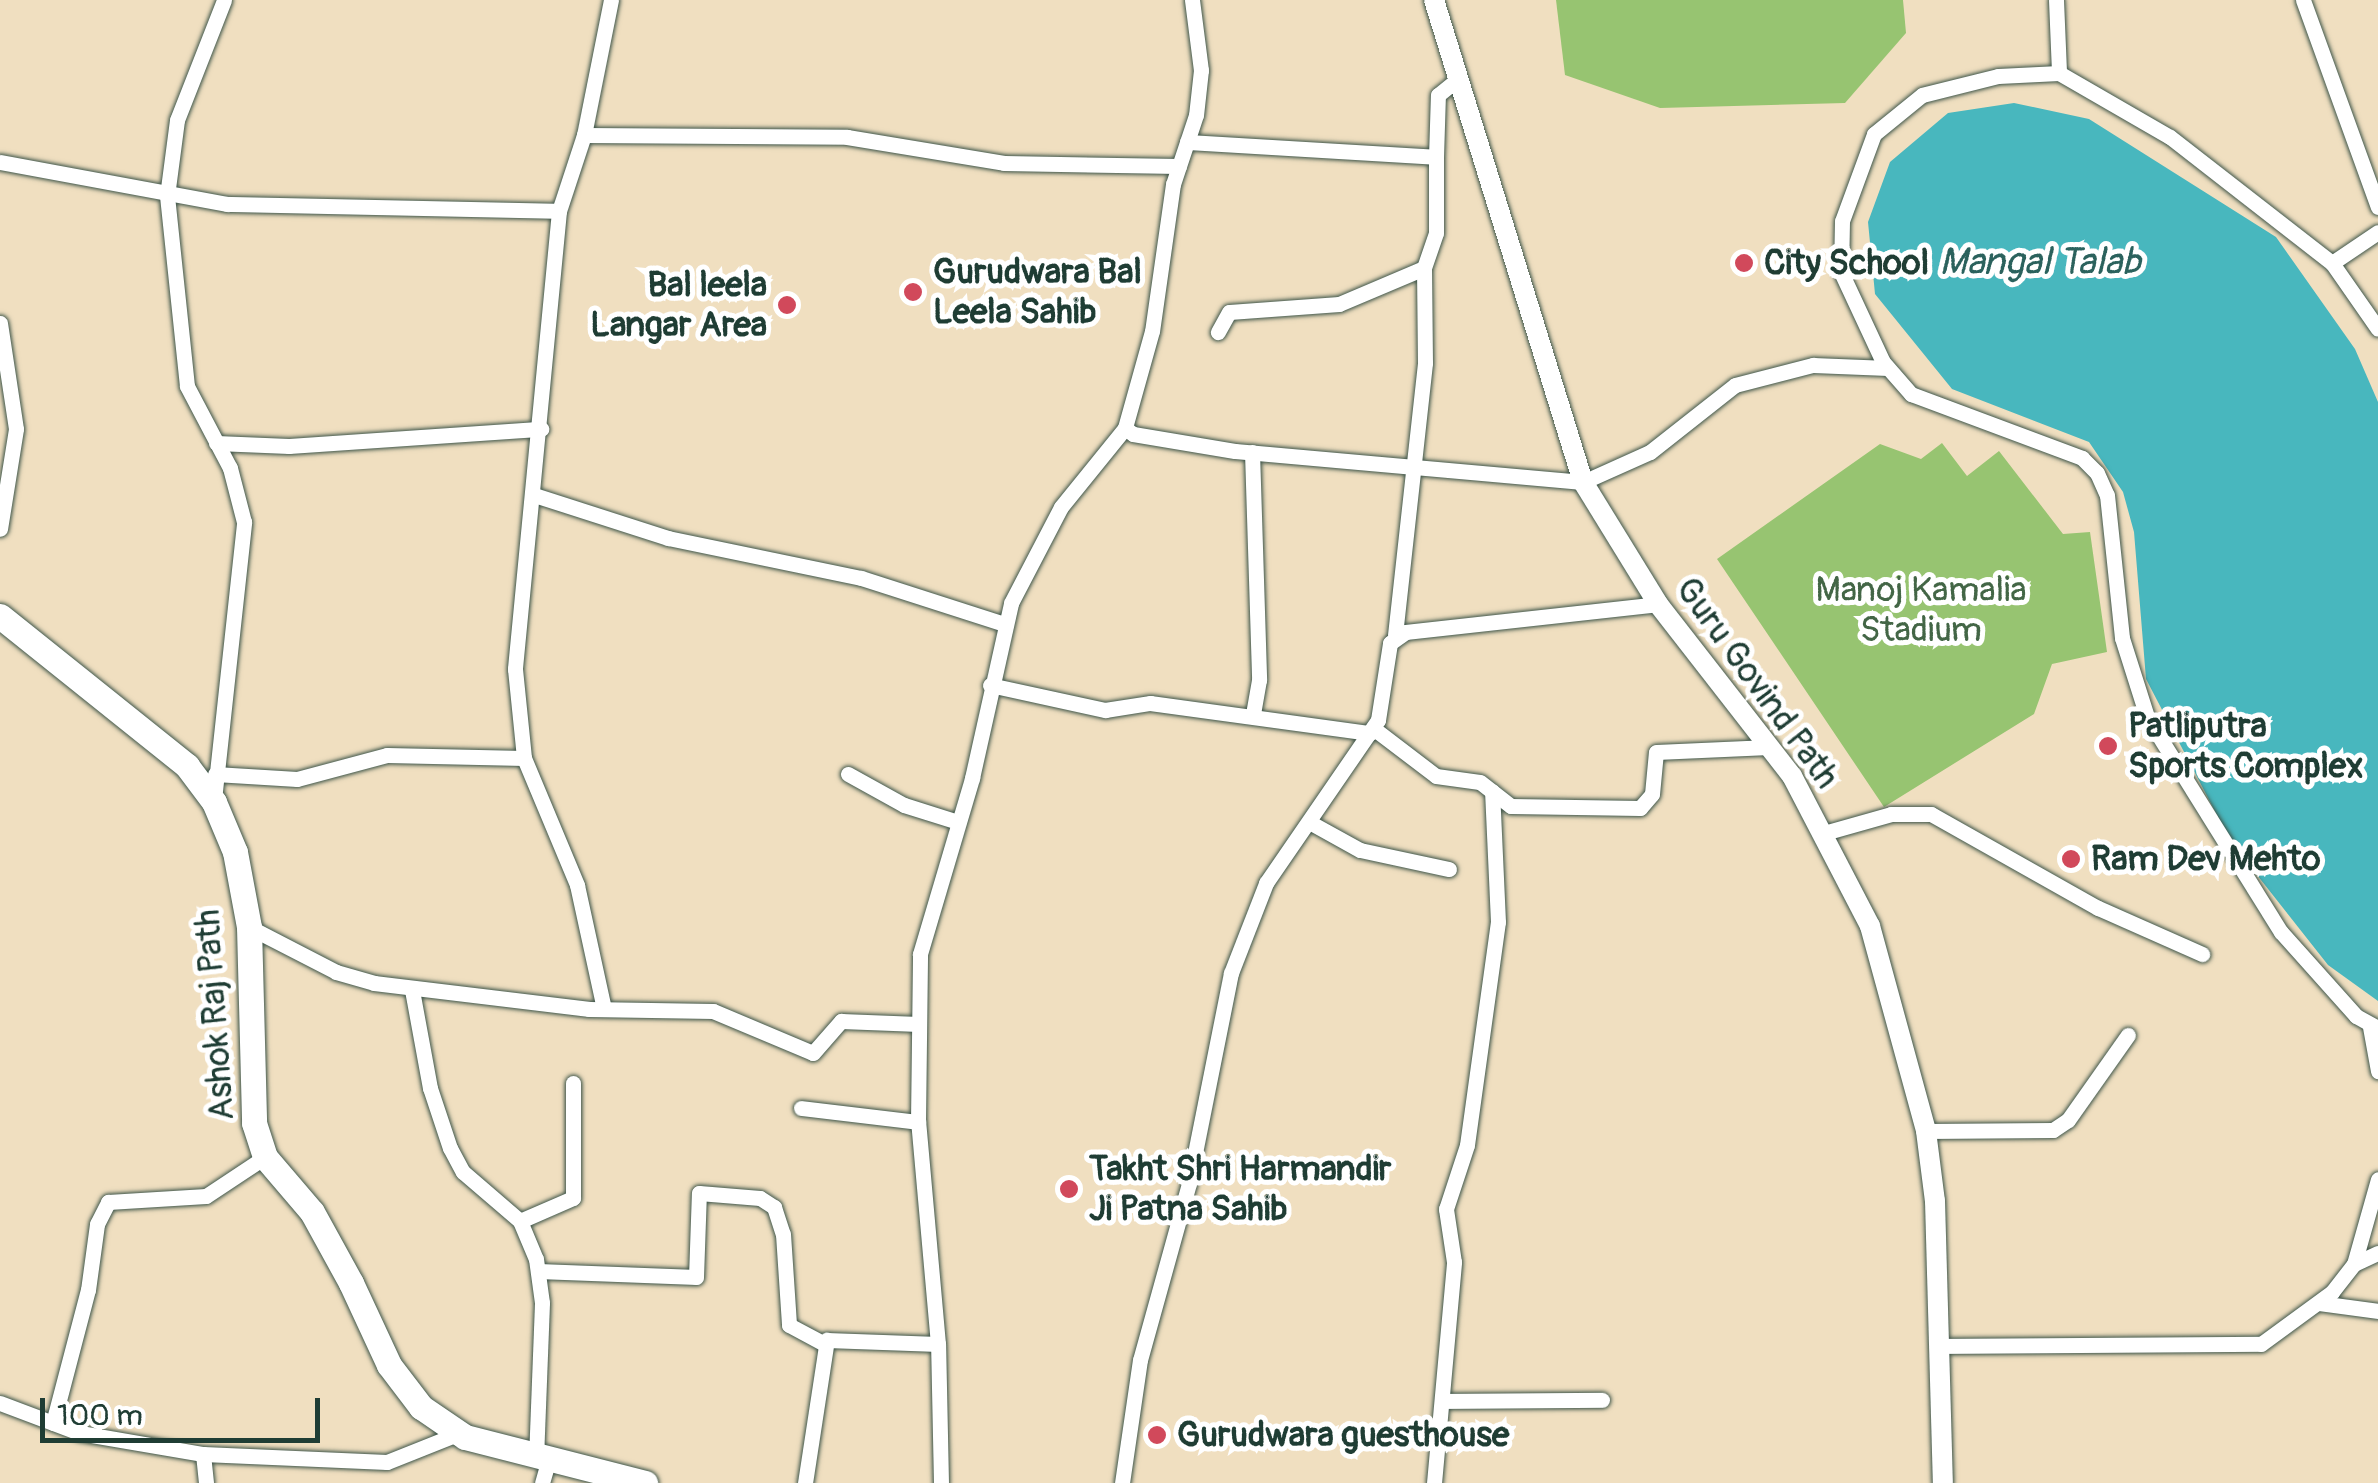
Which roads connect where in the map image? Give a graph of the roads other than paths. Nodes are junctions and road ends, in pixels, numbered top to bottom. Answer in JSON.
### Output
{"nodes":[{"id":1,"x":224,"y":0,"type":"edge"},
{"id":2,"x":610,"y":0,"type":"edge"},
{"id":3,"x":1192,"y":0,"type":"edge"},
{"id":4,"x":1434,"y":0,"type":"edge"},
{"id":5,"x":2056,"y":0,"type":"edge"},
{"id":6,"x":2302,"y":0,"type":"edge"},
{"id":7,"x":2060,"y":73,"type":"junction"},
{"id":8,"x":1459,"y":78,"type":"junction"},
{"id":9,"x":584,"y":135,"type":"junction"},
{"id":10,"x":1187,"y":142,"type":"junction"},
{"id":11,"x":1436,"y":156,"type":"junction"},
{"id":12,"x":0,"y":162,"type":"edge"},
{"id":13,"x":1179,"y":166,"type":"junction"},
{"id":14,"x":167,"y":196,"type":"junction"},
{"id":15,"x":2378,"y":208,"type":"edge"},
{"id":16,"x":559,"y":211,"type":"junction"},
{"id":17,"x":2378,"y":232,"type":"edge"},
{"id":18,"x":2332,"y":262,"type":"junction"},
{"id":19,"x":1424,"y":268,"type":"junction"},
{"id":20,"x":0,"y":323,"type":"edge"},
{"id":21,"x":2378,"y":329,"type":"edge"},
{"id":22,"x":1218,"y":332,"type":"dead end"},
{"id":23,"x":1888,"y":368,"type":"junction"},
{"id":24,"x":1125,"y":428,"type":"junction"},
{"id":25,"x":541,"y":429,"type":"junction"},
{"id":26,"x":216,"y":443,"type":"junction"},
{"id":27,"x":1252,"y":452,"type":"junction"},
{"id":28,"x":1415,"y":465,"type":"junction"},
{"id":29,"x":1583,"y":482,"type":"junction"},
{"id":30,"x":534,"y":494,"type":"junction"},
{"id":31,"x":0,"y":529,"type":"edge"},
{"id":32,"x":1658,"y":604,"type":"junction"},
{"id":33,"x":0,"y":616,"type":"edge"},
{"id":34,"x":1004,"y":624,"type":"junction"},
{"id":35,"x":1396,"y":636,"type":"junction"},
{"id":36,"x":990,"y":685,"type":"junction"},
{"id":37,"x":1253,"y":714,"type":"junction"},
{"id":38,"x":1372,"y":731,"type":"junction"},
{"id":39,"x":1769,"y":746,"type":"junction"},
{"id":40,"x":524,"y":758,"type":"junction"},
{"id":41,"x":215,"y":774,"type":"junction"},
{"id":42,"x":848,"y":774,"type":"dead end"},
{"id":43,"x":1492,"y":791,"type":"junction"},
{"id":44,"x":214,"y":802,"type":"junction"},
{"id":45,"x":958,"y":822,"type":"junction"},
{"id":46,"x":1312,"y":823,"type":"junction"},
{"id":47,"x":1824,"y":834,"type":"junction"},
{"id":48,"x":1449,"y":869,"type":"dead end"},
{"id":49,"x":249,"y":927,"type":"junction"},
{"id":50,"x":2202,"y":954,"type":"dead end"},
{"id":51,"x":412,"y":990,"type":"junction"},
{"id":52,"x":604,"y":1009,"type":"junction"},
{"id":53,"x":919,"y":1024,"type":"junction"},
{"id":54,"x":2374,"y":1028,"type":"edge"},
{"id":55,"x":2128,"y":1034,"type":"dead end"},
{"id":56,"x":2378,"y":1071,"type":"edge"},
{"id":57,"x":572,"y":1083,"type":"dead end"},
{"id":58,"x":802,"y":1108,"type":"dead end"},
{"id":59,"x":918,"y":1122,"type":"junction"},
{"id":60,"x":1926,"y":1131,"type":"junction"},
{"id":61,"x":265,"y":1157,"type":"junction"},
{"id":62,"x":2378,"y":1179,"type":"edge"},
{"id":63,"x":520,"y":1222,"type":"junction"},
{"id":64,"x":2378,"y":1254,"type":"edge"},
{"id":65,"x":2354,"y":1264,"type":"junction"},
{"id":66,"x":539,"y":1272,"type":"junction"},
{"id":67,"x":2319,"y":1303,"type":"junction"},
{"id":68,"x":2378,"y":1311,"type":"edge"},
{"id":69,"x":824,"y":1344,"type":"junction"},
{"id":70,"x":938,"y":1344,"type":"junction"},
{"id":71,"x":1939,"y":1346,"type":"junction"},
{"id":72,"x":1443,"y":1400,"type":"junction"},
{"id":73,"x":1602,"y":1400,"type":"dead end"},
{"id":74,"x":0,"y":1402,"type":"edge"},
{"id":75,"x":53,"y":1423,"type":"junction"},
{"id":76,"x":460,"y":1433,"type":"junction"},
{"id":77,"x":203,"y":1454,"type":"junction"},
{"id":78,"x":542,"y":1468,"type":"edge"},
{"id":79,"x":206,"y":1483,"type":"edge"},
{"id":80,"x":645,"y":1483,"type":"edge"},
{"id":81,"x":805,"y":1483,"type":"edge"},
{"id":82,"x":941,"y":1483,"type":"edge"},
{"id":83,"x":1122,"y":1483,"type":"edge"},
{"id":84,"x":1434,"y":1483,"type":"edge"},
{"id":85,"x":1943,"y":1483,"type":"edge"}],
"edges":[{"from":1,"to":14,"type":"street"},
{"from":2,"to":9,"type":"street"},
{"from":3,"to":10,"type":"street"},
{"from":4,"to":8,"type":"street","name":"Guru Govind Path"},
{"from":5,"to":7,"type":"street"},
{"from":6,"to":15,"type":"street"},
{"from":7,"to":18,"type":"street"},
{"from":7,"to":23,"type":"street"},
{"from":8,"to":11,"type":"street"},
{"from":8,"to":29,"type":"street","name":"Guru Govind Path"},
{"from":9,"to":13,"type":"street"},
{"from":9,"to":16,"type":"street"},
{"from":10,"to":11,"type":"street"},
{"from":10,"to":13,"type":"street"},
{"from":11,"to":19,"type":"street"},
{"from":12,"to":14,"type":"street"},
{"from":13,"to":24,"type":"street"},
{"from":14,"to":16,"type":"street"},
{"from":14,"to":26,"type":"street"},
{"from":16,"to":25,"type":"street"},
{"from":17,"to":18,"type":"street"},
{"from":18,"to":21,"type":"street"},
{"from":19,"to":22,"type":"street"},
{"from":19,"to":28,"type":"street"},
{"from":20,"to":31,"type":"street"},
{"from":23,"to":29,"type":"street"},
{"from":23,"to":54,"type":"street"},
{"from":24,"to":27,"type":"street"},
{"from":24,"to":34,"type":"street"},
{"from":25,"to":26,"type":"street"},
{"from":25,"to":30,"type":"street"},
{"from":26,"to":41,"type":"street"},
{"from":27,"to":28,"type":"street"},
{"from":27,"to":37,"type":"street"},
{"from":28,"to":29,"type":"street"},
{"from":28,"to":35,"type":"street"},
{"from":29,"to":32,"type":"street","name":"Guru Govind Path"},
{"from":30,"to":34,"type":"street"},
{"from":30,"to":40,"type":"street"},
{"from":32,"to":35,"type":"street"},
{"from":32,"to":39,"type":"street","name":"Guru Govind Path"},
{"from":33,"to":44,"type":"main road","name":"Ashok Raj Path"},
{"from":34,"to":36,"type":"street"},
{"from":35,"to":38,"type":"street"},
{"from":36,"to":37,"type":"street"},
{"from":36,"to":45,"type":"street"},
{"from":37,"to":38,"type":"street"},
{"from":38,"to":43,"type":"street"},
{"from":38,"to":46,"type":"street"},
{"from":39,"to":43,"type":"street"},
{"from":39,"to":47,"type":"street","name":"Guru Govind Path"},
{"from":40,"to":41,"type":"street"},
{"from":40,"to":52,"type":"street"},
{"from":41,"to":44,"type":"street"},
{"from":42,"to":45,"type":"street"},
{"from":43,"to":72,"type":"street"},
{"from":44,"to":49,"type":"main road","name":"Ashok Raj Path"},
{"from":45,"to":53,"type":"street"},
{"from":46,"to":48,"type":"street"},
{"from":46,"to":83,"type":"street"},
{"from":47,"to":50,"type":"street"},
{"from":47,"to":60,"type":"street","name":"Guru Govind Path"},
{"from":49,"to":51,"type":"street"},
{"from":49,"to":61,"type":"main road","name":"Ashok Raj Path"},
{"from":51,"to":52,"type":"street"},
{"from":51,"to":63,"type":"street"},
{"from":52,"to":53,"type":"street"},
{"from":53,"to":59,"type":"street"},
{"from":54,"to":56,"type":"street"},
{"from":55,"to":60,"type":"street"},
{"from":57,"to":63,"type":"street"},
{"from":58,"to":59,"type":"street"},
{"from":59,"to":70,"type":"street"},
{"from":60,"to":71,"type":"street","name":"Guru Govind Path"},
{"from":61,"to":75,"type":"street"},
{"from":61,"to":76,"type":"main road","name":"Ashok Raj Path"},
{"from":62,"to":65,"type":"street"},
{"from":63,"to":66,"type":"street"},
{"from":64,"to":65,"type":"street"},
{"from":65,"to":67,"type":"street"},
{"from":66,"to":69,"type":"street"},
{"from":66,"to":78,"type":"street"},
{"from":67,"to":68,"type":"street"},
{"from":67,"to":71,"type":"street"},
{"from":69,"to":70,"type":"street"},
{"from":69,"to":81,"type":"street"},
{"from":70,"to":82,"type":"street"},
{"from":71,"to":85,"type":"street","name":"Guru Govind Path"},
{"from":72,"to":73,"type":"street"},
{"from":72,"to":84,"type":"street"},
{"from":74,"to":75,"type":"street"},
{"from":75,"to":77,"type":"street"},
{"from":76,"to":77,"type":"street"},
{"from":76,"to":78,"type":"main road","name":"Ashok Raj Path"},
{"from":77,"to":79,"type":"street"},
{"from":78,"to":80,"type":"main road","name":"Ashok Raj Path"}]}
